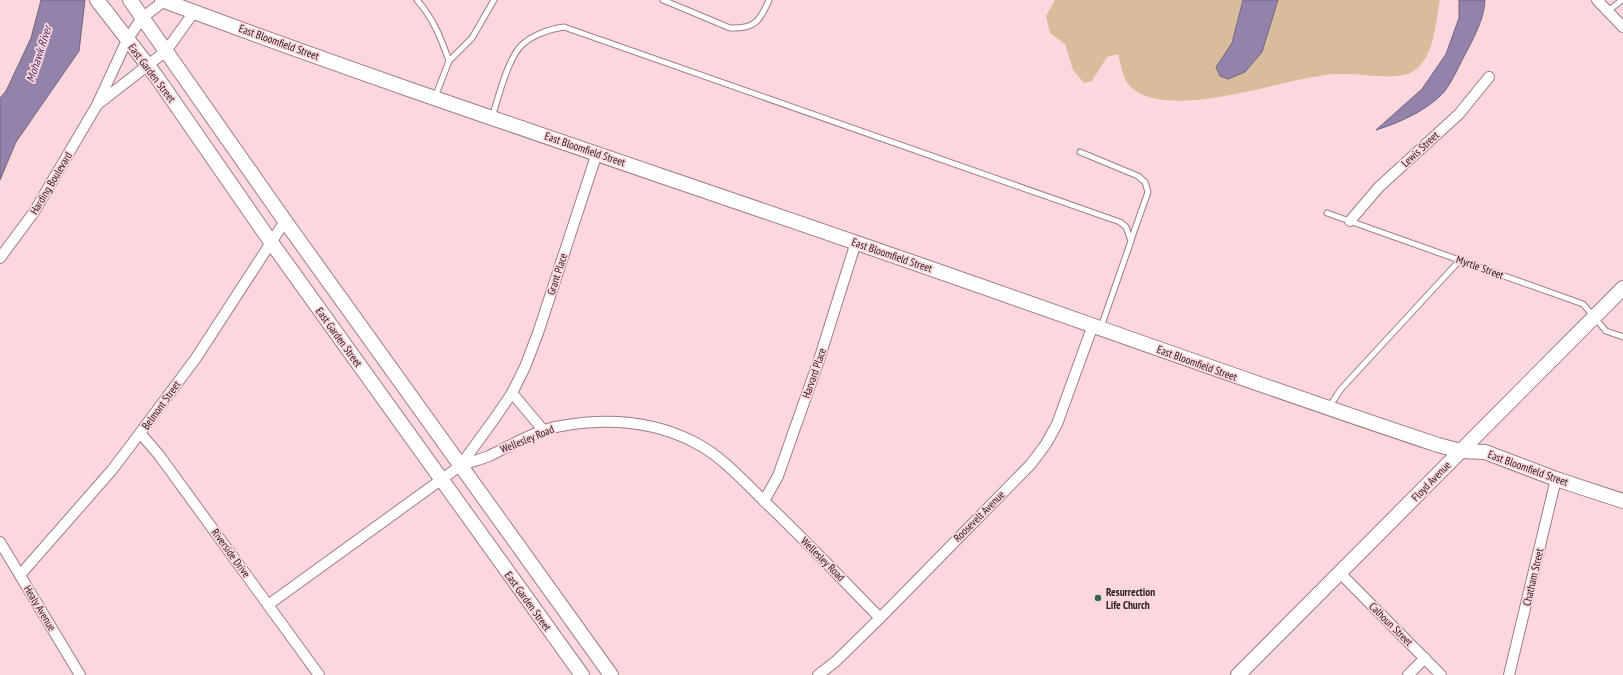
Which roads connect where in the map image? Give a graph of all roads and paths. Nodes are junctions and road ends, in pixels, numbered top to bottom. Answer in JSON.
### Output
{"nodes":[{"id":1,"x":97,"y":0,"type":"edge"},
{"id":2,"x":130,"y":0,"type":"edge"},
{"id":3,"x":417,"y":0,"type":"edge"},
{"id":4,"x":494,"y":0,"type":"edge"},
{"id":5,"x":663,"y":0,"type":"edge"},
{"id":6,"x":769,"y":0,"type":"edge"},
{"id":7,"x":1597,"y":0,"type":"edge"},
{"id":8,"x":1622,"y":0,"type":"edge"},
{"id":9,"x":172,"y":2,"type":"edge"},
{"id":10,"x":194,"y":12,"type":"junction"},
{"id":11,"x":1608,"y":12,"type":"junction"},
{"id":12,"x":142,"y":18,"type":"junction"},
{"id":13,"x":1623,"y":27,"type":"edge"},
{"id":14,"x":127,"y":40,"type":"junction"},
{"id":15,"x":166,"y":51,"type":"junction"},
{"id":16,"x":448,"y":61,"type":"junction"},
{"id":17,"x":147,"y":66,"type":"junction"},
{"id":18,"x":1489,"y":77,"type":"dead end"},
{"id":19,"x":435,"y":97,"type":"junction"},
{"id":20,"x":97,"y":105,"type":"junction"},
{"id":21,"x":492,"y":117,"type":"junction"},
{"id":22,"x":1080,"y":152,"type":"dead end"},
{"id":23,"x":597,"y":153,"type":"junction"},
{"id":24,"x":1327,"y":213,"type":"dead end"},
{"id":25,"x":285,"y":221,"type":"junction"},
{"id":26,"x":1350,"y":221,"type":"junction"},
{"id":27,"x":1131,"y":241,"type":"junction"},
{"id":28,"x":271,"y":242,"type":"junction"},
{"id":29,"x":856,"y":242,"type":"junction"},
{"id":30,"x":0,"y":258,"type":"edge"},
{"id":31,"x":1460,"y":260,"type":"junction"},
{"id":32,"x":1623,"y":288,"type":"edge"},
{"id":33,"x":1594,"y":318,"type":"junction"},
{"id":34,"x":1097,"y":327,"type":"junction"},
{"id":35,"x":1623,"y":336,"type":"edge"},
{"id":36,"x":512,"y":393,"type":"junction"},
{"id":37,"x":1328,"y":408,"type":"junction"},
{"id":38,"x":544,"y":431,"type":"junction"},
{"id":39,"x":140,"y":433,"type":"junction"},
{"id":40,"x":1460,"y":451,"type":"junction"},
{"id":41,"x":460,"y":466,"type":"junction"},
{"id":42,"x":441,"y":479,"type":"junction"},
{"id":43,"x":1556,"y":479,"type":"junction"},
{"id":44,"x":764,"y":501,"type":"junction"},
{"id":45,"x":1623,"y":501,"type":"edge"},
{"id":46,"x":0,"y":542,"type":"edge"},
{"id":47,"x":1340,"y":574,"type":"junction"},
{"id":48,"x":20,"y":575,"type":"junction"},
{"id":49,"x":268,"y":605,"type":"junction"},
{"id":50,"x":880,"y":618,"type":"junction"},
{"id":51,"x":1425,"y":658,"type":"junction"},
{"id":52,"x":80,"y":675,"type":"edge"},
{"id":53,"x":318,"y":675,"type":"edge"},
{"id":54,"x":582,"y":675,"type":"edge"},
{"id":55,"x":611,"y":675,"type":"edge"},
{"id":56,"x":818,"y":675,"type":"edge"},
{"id":57,"x":1238,"y":675,"type":"edge"},
{"id":58,"x":1408,"y":675,"type":"edge"},
{"id":59,"x":1441,"y":675,"type":"edge"},
{"id":60,"x":1509,"y":675,"type":"edge"}],
"edges":[{"from":1,"to":14,"type":"street","name":"East Garden Street"},
{"from":2,"to":12,"type":"street","name":"East Garden Street"},
{"from":3,"to":16,"type":"lane"},
{"from":4,"to":16,"type":"lane"},
{"from":5,"to":6,"type":"lane"},
{"from":7,"to":11,"type":"street"},
{"from":8,"to":11,"type":"lane"},
{"from":9,"to":10,"type":"street","name":"East Bloomfield Street"},
{"from":9,"to":12,"type":"street","name":"Harding Boulevard"},
{"from":10,"to":15,"type":"street","name":"Harding Boulevard"},
{"from":10,"to":19,"type":"street","name":"East Bloomfield Street"},
{"from":11,"to":13,"type":"street"},
{"from":12,"to":14,"type":"street","name":"Harding Boulevard"},
{"from":12,"to":15,"type":"street","name":"East Garden Street"},
{"from":14,"to":17,"type":"street","name":"East Garden Street"},
{"from":14,"to":20,"type":"street","name":"Harding Boulevard"},
{"from":15,"to":17,"type":"street","name":"Harding Boulevard"},
{"from":15,"to":25,"type":"street","name":"East Garden Street"},
{"from":16,"to":19,"type":"lane"},
{"from":17,"to":20,"type":"street","name":"Harding Boulevard"},
{"from":17,"to":28,"type":"street","name":"East Garden Street"},
{"from":18,"to":26,"type":"street","name":"Lewis Street"},
{"from":19,"to":21,"type":"street","name":"East Bloomfield Street"},
{"from":20,"to":30,"type":"street","name":"Harding Boulevard"},
{"from":21,"to":23,"type":"street","name":"East Bloomfield Street"},
{"from":21,"to":27,"type":"lane"},
{"from":22,"to":27,"type":"lane"},
{"from":23,"to":29,"type":"street","name":"East Bloomfield Street"},
{"from":23,"to":36,"type":"street","name":"Grant Place"},
{"from":24,"to":26,"type":"lane","name":"Myrtle Street"},
{"from":25,"to":28,"type":"street","name":"Belmont Street"},
{"from":25,"to":41,"type":"street","name":"East Garden Street"},
{"from":26,"to":31,"type":"lane","name":"Myrtle Street"},
{"from":27,"to":34,"type":"lane"},
{"from":28,"to":39,"type":"street","name":"Belmont Street"},
{"from":28,"to":42,"type":"street","name":"East Garden Street"},
{"from":29,"to":34,"type":"street","name":"East Bloomfield Street"},
{"from":29,"to":44,"type":"street","name":"Harvard Place"},
{"from":31,"to":33,"type":"lane","name":"Myrtle Street"},
{"from":31,"to":37,"type":"lane"},
{"from":32,"to":33,"type":"street","name":"Floyd Avenue"},
{"from":33,"to":35,"type":"lane","name":"Myrtle Street"},
{"from":33,"to":40,"type":"street","name":"Floyd Avenue"},
{"from":34,"to":37,"type":"street","name":"East Bloomfield Street"},
{"from":34,"to":50,"type":"street","name":"Roosevelt Avenue"},
{"from":36,"to":38,"type":"street"},
{"from":36,"to":41,"type":"street","name":"Grant Place"},
{"from":37,"to":40,"type":"street","name":"East Bloomfield Street"},
{"from":38,"to":41,"type":"street","name":"Wellesley Road"},
{"from":38,"to":44,"type":"street","name":"Wellesley Road"},
{"from":39,"to":48,"type":"street","name":"Belmont Street"},
{"from":39,"to":49,"type":"street","name":"Riverside Drive"},
{"from":40,"to":43,"type":"street","name":"East Bloomfield Street"},
{"from":40,"to":47,"type":"street","name":"Floyd Avenue"},
{"from":41,"to":42,"type":"street","name":"Wellesley Road"},
{"from":41,"to":55,"type":"street","name":"East Garden Street"},
{"from":42,"to":49,"type":"street","name":"Wellesley Road"},
{"from":42,"to":54,"type":"street","name":"East Garden Street"},
{"from":43,"to":45,"type":"street","name":"East Bloomfield Street"},
{"from":43,"to":60,"type":"street","name":"Chatham Street"},
{"from":44,"to":50,"type":"street","name":"Wellesley Road"},
{"from":46,"to":48,"type":"street","name":"Healy Avenue"},
{"from":47,"to":51,"type":"street","name":"Calhoun Street"},
{"from":47,"to":57,"type":"street","name":"Floyd Avenue"},
{"from":48,"to":52,"type":"street","name":"Healy Avenue"},
{"from":49,"to":53,"type":"street","name":"Riverside Drive"},
{"from":50,"to":56,"type":"street","name":"Roosevelt Avenue"},
{"from":51,"to":58,"type":"street"},
{"from":51,"to":59,"type":"street","name":"Calhoun Street"}]}
